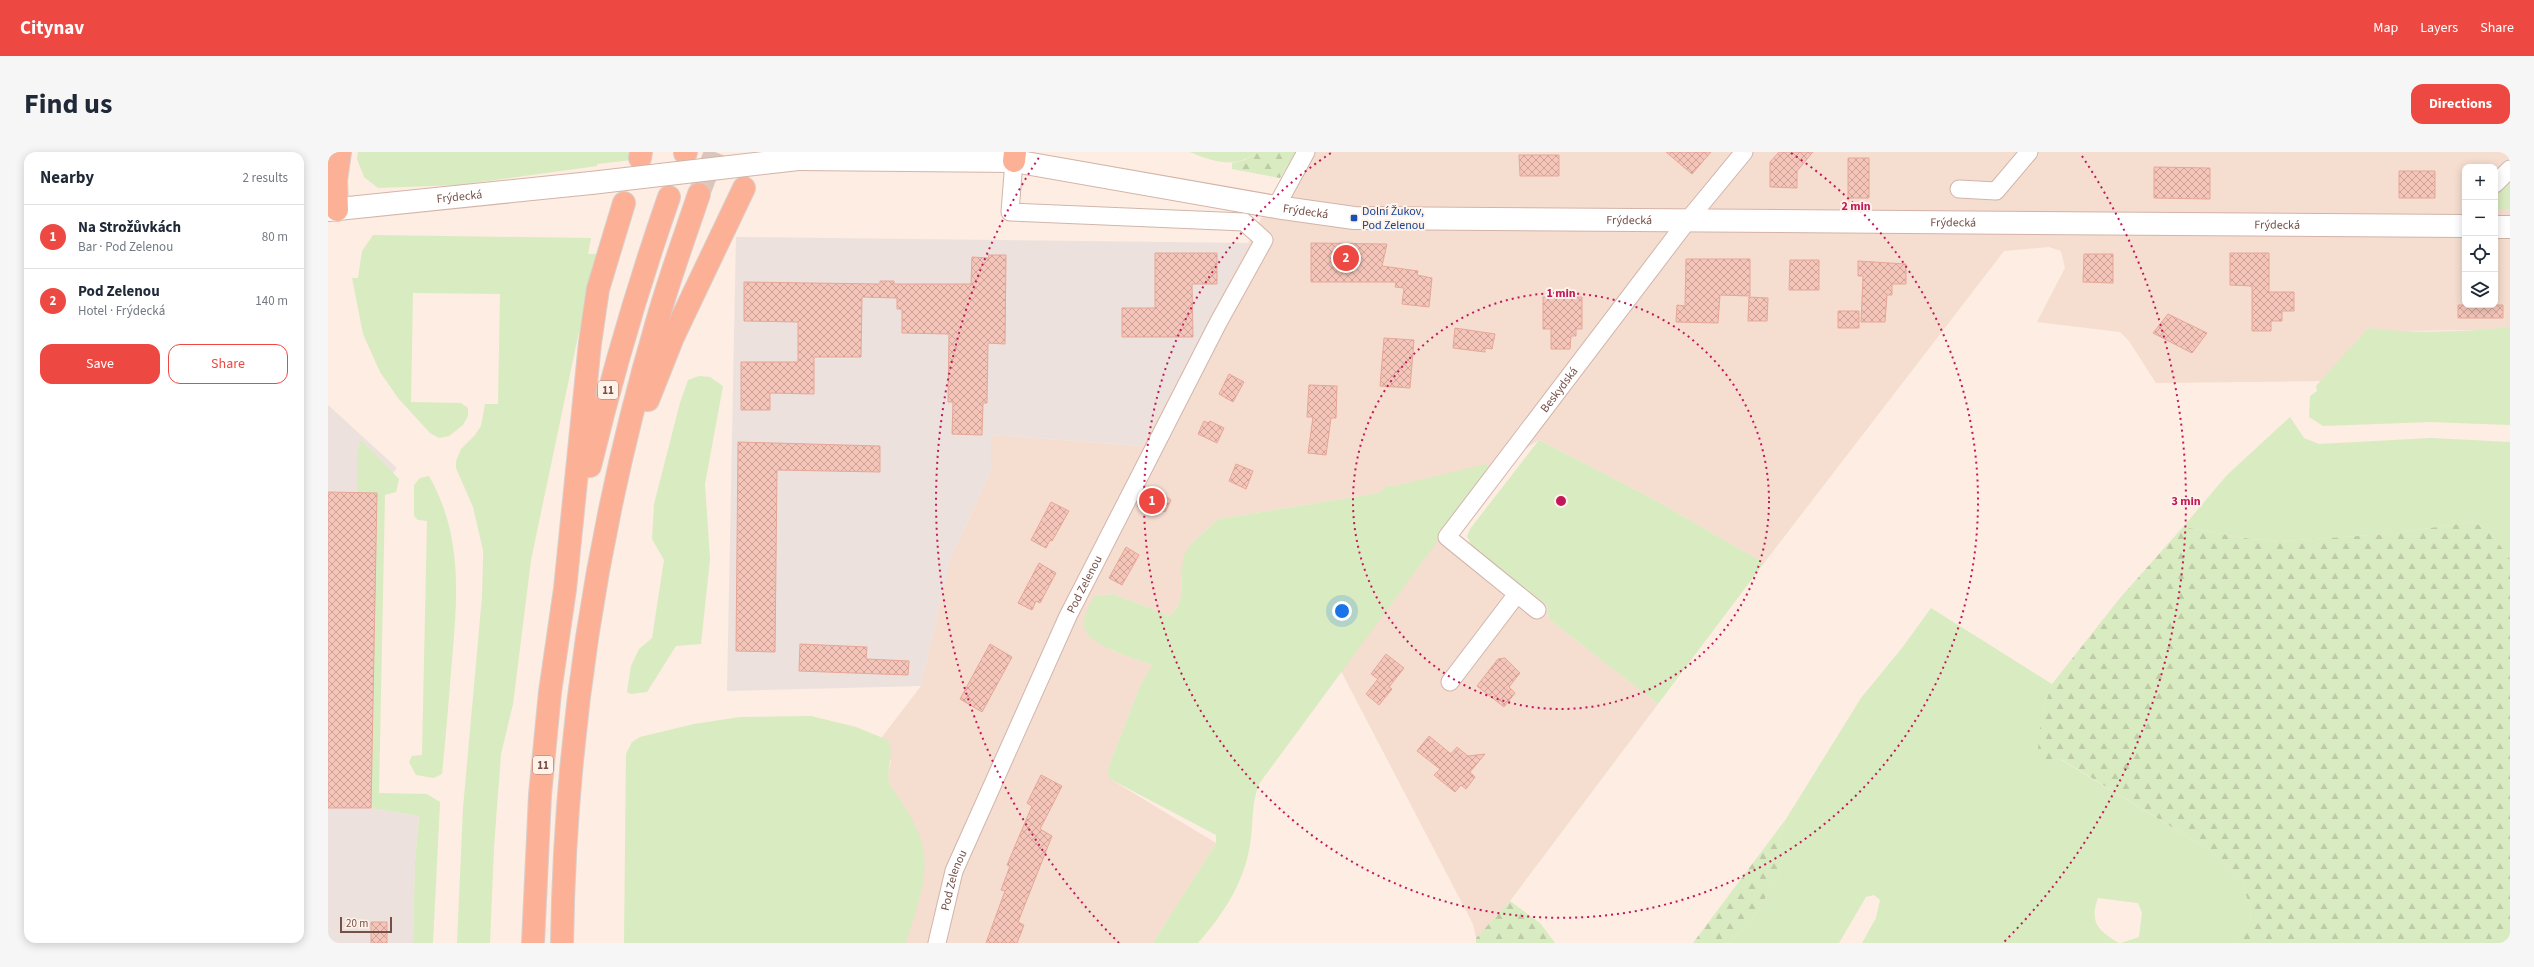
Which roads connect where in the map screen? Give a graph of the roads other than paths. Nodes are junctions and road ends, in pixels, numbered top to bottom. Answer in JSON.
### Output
{"nodes":[{"id":1,"x":340,"y":152,"type":"edge"},
{"id":2,"x":1306,"y":152,"type":"edge"},
{"id":3,"x":1744,"y":152,"type":"edge"},
{"id":4,"x":2028,"y":152,"type":"edge"},
{"id":5,"x":1014,"y":156,"type":"edge"},
{"id":6,"x":2510,"y":169,"type":"edge"},
{"id":7,"x":2498,"y":181,"type":"edge"},
{"id":8,"x":744,"y":188,"type":"dead end"},
{"id":9,"x":1959,"y":189,"type":"dead end"},
{"id":10,"x":699,"y":194,"type":"tunnel mouth"},
{"id":11,"x":669,"y":197,"type":"dead end"},
{"id":12,"x":624,"y":203,"type":"dead end"},
{"id":13,"x":1276,"y":207,"type":"junction"},
{"id":14,"x":332,"y":210,"type":"edge"},
{"id":15,"x":1688,"y":220,"type":"junction"},
{"id":16,"x":2462,"y":223,"type":"edge"},
{"id":17,"x":2498,"y":227,"type":"edge"},
{"id":18,"x":2510,"y":227,"type":"edge"},
{"id":19,"x":612,"y":501,"type":"junction"},
{"id":20,"x":565,"y":589,"type":"junction"},
{"id":21,"x":1517,"y":594,"type":"junction"},
{"id":22,"x":1537,"y":610,"type":"dead end"},
{"id":23,"x":1450,"y":682,"type":"dead end"},
{"id":24,"x":533,"y":943,"type":"edge"},
{"id":25,"x":562,"y":943,"type":"edge"},
{"id":26,"x":937,"y":943,"type":"edge"}],
"edges":[{"from":1,"to":14,"type":"highway"},
{"from":2,"to":13,"type":"street"},
{"from":3,"to":15,"type":"street","name":"Beskydská"},
{"from":4,"to":9,"type":"street"},
{"from":5,"to":13,"type":"main road","name":"Frýdecká"},
{"from":5,"to":14,"type":"main road","name":"Frýdecká","bridge":true},
{"from":5,"to":26,"type":"street","name":"Pod Zelenou"},
{"from":6,"to":7,"type":"street"},
{"from":8,"to":19,"type":"highway"},
{"from":10,"to":19,"type":"highway","number":"11"},
{"from":11,"to":20,"type":"highway","number":"11"},
{"from":12,"to":20,"type":"highway"},
{"from":13,"to":15,"type":"main road","name":"Frýdecká"},
{"from":15,"to":16,"type":"main road","name":"Frýdecká"},
{"from":15,"to":21,"type":"street","name":"Beskydská"},
{"from":17,"to":18,"type":"main road"},
{"from":19,"to":25,"type":"highway","number":"11"},
{"from":20,"to":24,"type":"highway","number":"11"},
{"from":21,"to":22,"type":"street","name":"Beskydská"},
{"from":21,"to":23,"type":"street"}]}
